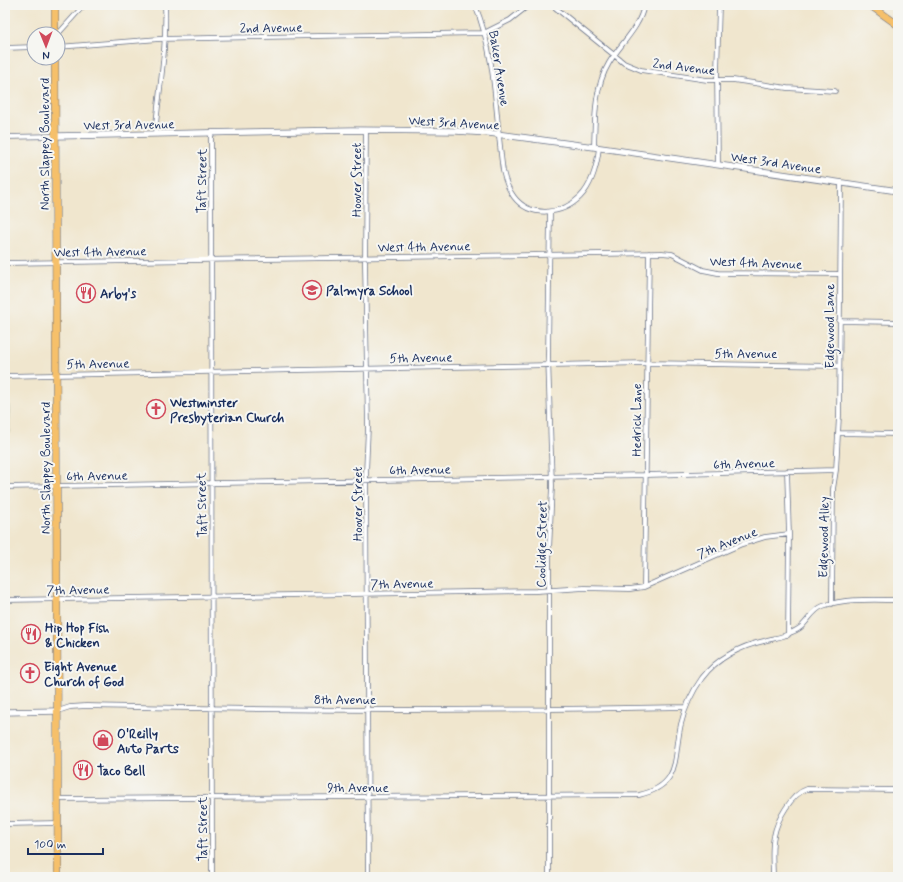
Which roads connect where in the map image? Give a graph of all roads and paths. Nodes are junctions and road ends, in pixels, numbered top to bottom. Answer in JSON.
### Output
{"nodes":[{"id":1,"x":55,"y":5,"type":"edge"},
{"id":2,"x":84,"y":5,"type":"edge"},
{"id":3,"x":165,"y":5,"type":"edge"},
{"id":4,"x":476,"y":5,"type":"edge"},
{"id":5,"x":529,"y":5,"type":"edge"},
{"id":6,"x":552,"y":5,"type":"edge"},
{"id":7,"x":644,"y":5,"type":"edge"},
{"id":8,"x":719,"y":5,"type":"edge"},
{"id":9,"x":870,"y":5,"type":"edge"},
{"id":10,"x":898,"y":25,"type":"edge"},
{"id":11,"x":56,"y":26,"type":"edge"},
{"id":12,"x":64,"y":26,"type":"edge"},
{"id":13,"x":486,"y":32,"type":"junction"},
{"id":14,"x":166,"y":39,"type":"junction"},
{"id":15,"x":66,"y":46,"type":"edge"},
{"id":16,"x":26,"y":47,"type":"edge"},
{"id":17,"x":5,"y":48,"type":"edge"},
{"id":18,"x":614,"y":55,"type":"junction"},
{"id":19,"x":55,"y":66,"type":"edge"},
{"id":20,"x":717,"y":80,"type":"junction"},
{"id":21,"x":835,"y":91,"type":"dead end"},
{"id":22,"x":366,"y":130,"type":"junction"},
{"id":23,"x":211,"y":133,"type":"junction"},
{"id":24,"x":155,"y":134,"type":"junction"},
{"id":25,"x":500,"y":135,"type":"junction"},
{"id":26,"x":56,"y":136,"type":"junction"},
{"id":27,"x":5,"y":137,"type":"edge"},
{"id":28,"x":597,"y":148,"type":"junction"},
{"id":29,"x":718,"y":164,"type":"junction"},
{"id":30,"x":841,"y":183,"type":"junction"},
{"id":31,"x":898,"y":191,"type":"edge"},
{"id":32,"x":550,"y":212,"type":"junction"},
{"id":33,"x":649,"y":253,"type":"junction"},
{"id":34,"x":549,"y":254,"type":"junction"},
{"id":35,"x":365,"y":258,"type":"junction"},
{"id":36,"x":211,"y":259,"type":"junction"},
{"id":37,"x":56,"y":262,"type":"junction"},
{"id":38,"x":5,"y":263,"type":"edge"},
{"id":39,"x":839,"y":274,"type":"junction"},
{"id":40,"x":839,"y":321,"type":"junction"},
{"id":41,"x":898,"y":322,"type":"edge"},
{"id":42,"x":647,"y":363,"type":"junction"},
{"id":43,"x":549,"y":365,"type":"junction"},
{"id":44,"x":838,"y":366,"type":"junction"},
{"id":45,"x":367,"y":369,"type":"junction"},
{"id":46,"x":211,"y":371,"type":"junction"},
{"id":47,"x":56,"y":374,"type":"junction"},
{"id":48,"x":5,"y":376,"type":"edge"},
{"id":49,"x":838,"y":433,"type":"junction"},
{"id":50,"x":898,"y":434,"type":"edge"},
{"id":51,"x":836,"y":470,"type":"junction"},
{"id":52,"x":787,"y":471,"type":"junction"},
{"id":53,"x":646,"y":475,"type":"junction"},
{"id":54,"x":552,"y":476,"type":"junction"},
{"id":55,"x":367,"y":480,"type":"junction"},
{"id":56,"x":211,"y":483,"type":"junction"},
{"id":57,"x":57,"y":486,"type":"junction"},
{"id":58,"x":5,"y":487,"type":"edge"},
{"id":59,"x":789,"y":534,"type":"junction"},
{"id":60,"x":644,"y":587,"type":"junction"},
{"id":61,"x":550,"y":590,"type":"junction"},
{"id":62,"x":367,"y":593,"type":"junction"},
{"id":63,"x":212,"y":596,"type":"junction"},
{"id":64,"x":57,"y":599,"type":"junction"},
{"id":65,"x":5,"y":600,"type":"edge"},
{"id":66,"x":898,"y":600,"type":"edge"},
{"id":67,"x":832,"y":604,"type":"junction"},
{"id":68,"x":788,"y":635,"type":"junction"},
{"id":69,"x":686,"y":707,"type":"junction"},
{"id":70,"x":550,"y":709,"type":"junction"},
{"id":71,"x":212,"y":710,"type":"junction"},
{"id":72,"x":368,"y":710,"type":"junction"},
{"id":73,"x":58,"y":711,"type":"junction"},
{"id":74,"x":5,"y":712,"type":"edge"},
{"id":75,"x":898,"y":790,"type":"edge"},
{"id":76,"x":212,"y":797,"type":"junction"},
{"id":77,"x":368,"y":797,"type":"junction"},
{"id":78,"x":549,"y":797,"type":"junction"},
{"id":79,"x":58,"y":799,"type":"junction"},
{"id":80,"x":58,"y":823,"type":"junction"},
{"id":81,"x":5,"y":824,"type":"edge"},
{"id":82,"x":58,"y":877,"type":"edge"},
{"id":83,"x":212,"y":877,"type":"edge"},
{"id":84,"x":368,"y":877,"type":"edge"},
{"id":85,"x":549,"y":877,"type":"edge"},
{"id":86,"x":773,"y":877,"type":"edge"}],
"edges":[{"from":1,"to":11,"type":"main road"},
{"from":2,"to":12,"type":"street"},
{"from":3,"to":14,"type":"street"},
{"from":4,"to":13,"type":"street","name":"Baker Avenue"},
{"from":5,"to":13,"type":"street"},
{"from":6,"to":18,"type":"street","name":"2nd Avenue"},
{"from":7,"to":18,"type":"street"},
{"from":8,"to":20,"type":"street"},
{"from":9,"to":10,"type":"main road"},
{"from":13,"to":14,"type":"street","name":"2nd Avenue"},
{"from":13,"to":25,"type":"street","name":"Baker Avenue"},
{"from":14,"to":15,"type":"street","name":"2nd Avenue"},
{"from":14,"to":24,"type":"street"},
{"from":16,"to":17,"type":"street"},
{"from":18,"to":20,"type":"street","name":"2nd Avenue"},
{"from":18,"to":28,"type":"street"},
{"from":19,"to":26,"type":"main road","name":"North Slappey Boulevard"},
{"from":20,"to":21,"type":"street","name":"2nd Avenue"},
{"from":20,"to":29,"type":"street"},
{"from":22,"to":23,"type":"street","name":"West 3rd Avenue"},
{"from":22,"to":25,"type":"street","name":"West 3rd Avenue"},
{"from":22,"to":35,"type":"street","name":"Hoover Street"},
{"from":23,"to":24,"type":"street","name":"West 3rd Avenue"},
{"from":23,"to":36,"type":"street","name":"Taft Street"},
{"from":24,"to":26,"type":"street","name":"West 3rd Avenue"},
{"from":25,"to":28,"type":"street","name":"West 3rd Avenue"},
{"from":25,"to":32,"type":"street","name":"Baker Avenue"},
{"from":26,"to":27,"type":"street","name":"West 3rd Avenue"},
{"from":26,"to":37,"type":"main road","name":"North Slappey Boulevard"},
{"from":28,"to":29,"type":"street","name":"West 3rd Avenue"},
{"from":28,"to":32,"type":"street"},
{"from":29,"to":30,"type":"street","name":"West 3rd Avenue"},
{"from":30,"to":31,"type":"street","name":"West 3rd Avenue"},
{"from":30,"to":39,"type":"street","name":"Edgewood Lane"},
{"from":32,"to":34,"type":"street","name":"Coolidge Street"},
{"from":33,"to":34,"type":"street","name":"West 4th Avenue"},
{"from":33,"to":39,"type":"street","name":"West 4th Avenue"},
{"from":33,"to":42,"type":"street","name":"Hedrick Lane"},
{"from":34,"to":35,"type":"street","name":"West 4th Avenue"},
{"from":34,"to":43,"type":"street","name":"Coolidge Street"},
{"from":35,"to":36,"type":"street","name":"West 4th Avenue"},
{"from":35,"to":45,"type":"street","name":"Hoover Street"},
{"from":36,"to":37,"type":"street","name":"West 4th Avenue"},
{"from":36,"to":46,"type":"street","name":"Taft Street"},
{"from":37,"to":38,"type":"street","name":"West 4th Avenue"},
{"from":37,"to":47,"type":"main road","name":"North Slappey Boulevard"},
{"from":39,"to":40,"type":"street","name":"Edgewood Lane"},
{"from":40,"to":41,"type":"street"},
{"from":40,"to":44,"type":"street","name":"Edgewood Lane"},
{"from":42,"to":43,"type":"street","name":"5th Avenue"},
{"from":42,"to":44,"type":"street","name":"5th Avenue"},
{"from":42,"to":53,"type":"street","name":"Hedrick Lane"},
{"from":43,"to":45,"type":"street","name":"5th Avenue"},
{"from":43,"to":54,"type":"street","name":"Coolidge Street"},
{"from":44,"to":49,"type":"street","name":"Edgewood Lane"},
{"from":45,"to":46,"type":"street","name":"5th Avenue"},
{"from":45,"to":55,"type":"street","name":"Hoover Street"},
{"from":46,"to":47,"type":"street","name":"5th Avenue"},
{"from":46,"to":56,"type":"street","name":"Taft Street"},
{"from":47,"to":48,"type":"street","name":"5th Avenue"},
{"from":47,"to":57,"type":"main road","name":"North Slappey Boulevard"},
{"from":49,"to":50,"type":"street"},
{"from":49,"to":51,"type":"street","name":"Edgewood Lane"},
{"from":51,"to":52,"type":"street","name":"6th Avenue"},
{"from":51,"to":67,"type":"street","name":"Edgewood Alley"},
{"from":52,"to":53,"type":"street","name":"6th Avenue"},
{"from":52,"to":59,"type":"street"},
{"from":53,"to":54,"type":"street","name":"6th Avenue"},
{"from":53,"to":60,"type":"street","name":"Hedrick Lane"},
{"from":54,"to":55,"type":"street","name":"6th Avenue"},
{"from":54,"to":61,"type":"street","name":"Coolidge Street"},
{"from":55,"to":56,"type":"street","name":"6th Avenue"},
{"from":55,"to":62,"type":"street","name":"Hoover Street"},
{"from":56,"to":57,"type":"street","name":"6th Avenue"},
{"from":56,"to":63,"type":"street","name":"Taft Street"},
{"from":57,"to":58,"type":"street","name":"6th Avenue"},
{"from":57,"to":64,"type":"main road","name":"North Slappey Boulevard"},
{"from":59,"to":60,"type":"street","name":"7th Avenue"},
{"from":59,"to":68,"type":"street"},
{"from":60,"to":61,"type":"street","name":"7th Avenue"},
{"from":61,"to":62,"type":"street","name":"7th Avenue"},
{"from":61,"to":70,"type":"street","name":"Coolidge Street"},
{"from":62,"to":63,"type":"street","name":"7th Avenue"},
{"from":62,"to":72,"type":"street","name":"Hoover Street"},
{"from":63,"to":64,"type":"street","name":"7th Avenue"},
{"from":63,"to":71,"type":"street","name":"Taft Street"},
{"from":64,"to":65,"type":"street","name":"7th Avenue"},
{"from":64,"to":73,"type":"main road","name":"North Slappey Boulevard"},
{"from":66,"to":67,"type":"street"},
{"from":67,"to":68,"type":"street"},
{"from":68,"to":69,"type":"street"},
{"from":69,"to":70,"type":"street","name":"8th Avenue"},
{"from":69,"to":78,"type":"street","name":"9th Avenue"},
{"from":70,"to":72,"type":"street","name":"8th Avenue"},
{"from":70,"to":78,"type":"street","name":"Coolidge Street"},
{"from":71,"to":72,"type":"street","name":"8th Avenue"},
{"from":71,"to":73,"type":"street","name":"8th Avenue"},
{"from":71,"to":76,"type":"street","name":"Taft Street"},
{"from":72,"to":77,"type":"street","name":"Hoover Street"},
{"from":73,"to":74,"type":"street","name":"8th Avenue"},
{"from":73,"to":79,"type":"main road","name":"North Slappey Boulevard"},
{"from":75,"to":86,"type":"street"},
{"from":76,"to":77,"type":"street","name":"9th Avenue"},
{"from":76,"to":79,"type":"street","name":"9th Avenue"},
{"from":76,"to":83,"type":"street","name":"Taft Street"},
{"from":77,"to":78,"type":"street","name":"9th Avenue"},
{"from":77,"to":84,"type":"street","name":"Hoover Street"},
{"from":78,"to":85,"type":"street","name":"Coolidge Street"},
{"from":79,"to":80,"type":"main road","name":"North Slappey Boulevard"},
{"from":80,"to":81,"type":"street"},
{"from":80,"to":82,"type":"main road","name":"North Slappey Boulevard"}]}
